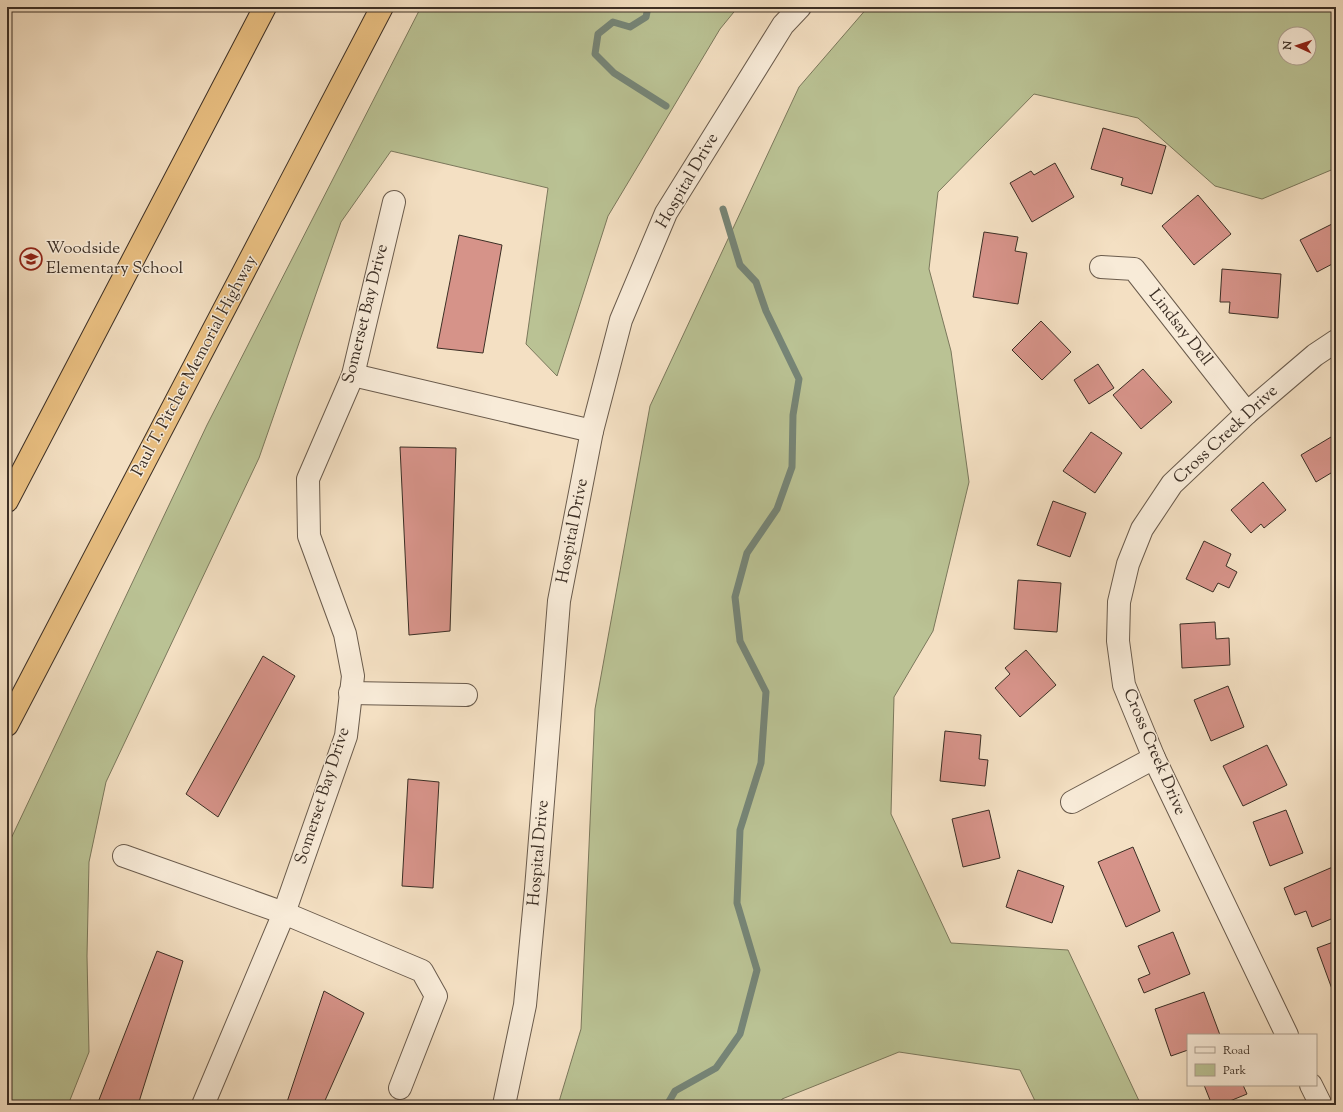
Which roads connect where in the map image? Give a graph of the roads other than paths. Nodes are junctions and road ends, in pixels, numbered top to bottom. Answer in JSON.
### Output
{"nodes":[{"id":1,"x":265,"y":7,"type":"edge"},
{"id":2,"x":382,"y":7,"type":"edge"},
{"id":3,"x":800,"y":7,"type":"edge"},
{"id":4,"x":394,"y":202,"type":"dead end"},
{"id":5,"x":1101,"y":267,"type":"dead end"},
{"id":6,"x":1336,"y":341,"type":"edge"},
{"id":7,"x":354,"y":375,"type":"junction"},
{"id":8,"x":1247,"y":413,"type":"junction"},
{"id":9,"x":592,"y":431,"type":"junction"},
{"id":10,"x":7,"y":501,"type":"edge"},
{"id":11,"x":350,"y":693,"type":"junction"},
{"id":12,"x":466,"y":695,"type":"dead end"},
{"id":13,"x":7,"y":725,"type":"edge"},
{"id":14,"x":1154,"y":758,"type":"junction"},
{"id":15,"x":1072,"y":802,"type":"dead end"},
{"id":16,"x":124,"y":856,"type":"dead end"},
{"id":17,"x":284,"y":913,"type":"junction"},
{"id":18,"x":1287,"y":1034,"type":"edge"},
{"id":19,"x":1312,"y":1086,"type":"edge"},
{"id":20,"x":400,"y":1088,"type":"dead end"},
{"id":21,"x":203,"y":1105,"type":"edge"},
{"id":22,"x":504,"y":1105,"type":"edge"},
{"id":23,"x":1321,"y":1105,"type":"edge"}],
"edges":[{"from":1,"to":10,"type":"highway"},
{"from":2,"to":13,"type":"highway","name":"Paul T. Pitcher Memorial Highway"},
{"from":3,"to":9,"type":"street","name":"Hospital Drive"},
{"from":4,"to":7,"type":"street","name":"Somerset Bay Drive"},
{"from":5,"to":8,"type":"street","name":"Lindsay Dell"},
{"from":6,"to":8,"type":"street","name":"Cross Creek Drive"},
{"from":7,"to":9,"type":"street"},
{"from":7,"to":11,"type":"street","name":"Somerset Bay Drive"},
{"from":8,"to":14,"type":"street","name":"Cross Creek Drive"},
{"from":9,"to":22,"type":"street","name":"Hospital Drive"},
{"from":11,"to":12,"type":"street"},
{"from":11,"to":17,"type":"street","name":"Somerset Bay Drive"},
{"from":14,"to":15,"type":"street"},
{"from":14,"to":18,"type":"street","name":"Cross Creek Drive"},
{"from":16,"to":17,"type":"street"},
{"from":17,"to":20,"type":"street"},
{"from":17,"to":21,"type":"street","name":"Somerset Bay Drive"},
{"from":19,"to":23,"type":"street"}]}
